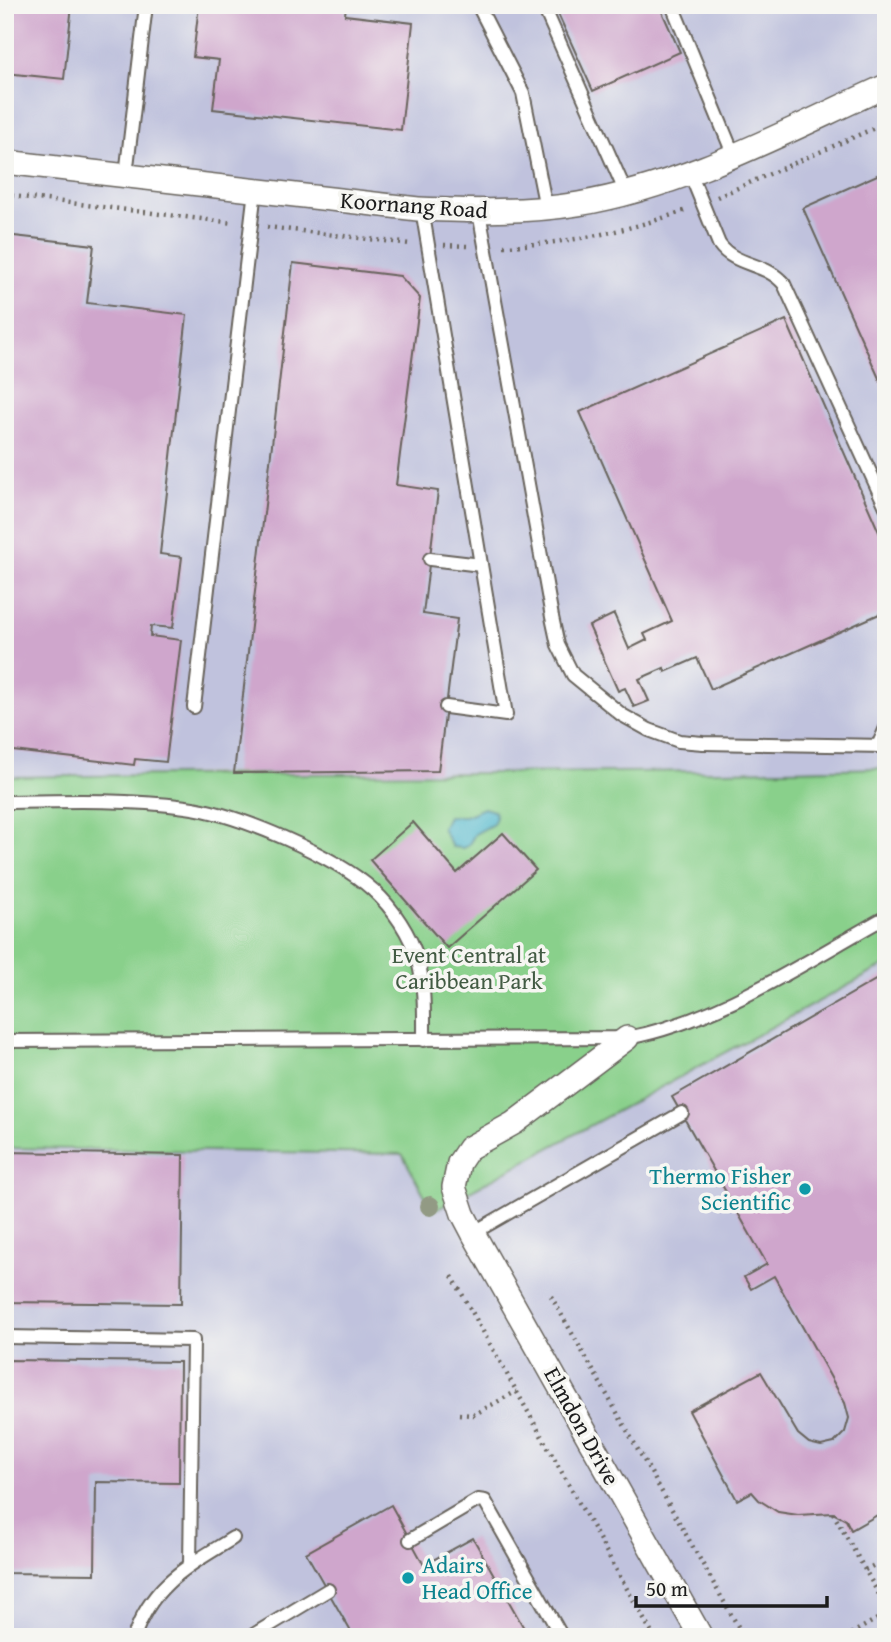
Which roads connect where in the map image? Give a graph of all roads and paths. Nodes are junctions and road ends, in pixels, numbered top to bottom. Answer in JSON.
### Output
{"nodes":[{"id":1,"x":146,"y":5,"type":"edge"},
{"id":2,"x":478,"y":5,"type":"edge"},
{"id":3,"x":543,"y":5,"type":"edge"},
{"id":4,"x":672,"y":5,"type":"edge"},
{"id":5,"x":886,"y":86,"type":"edge"},
{"id":6,"x":734,"y":156,"type":"junction"},
{"id":7,"x":5,"y":162,"type":"edge"},
{"id":8,"x":690,"y":173,"type":"junction"},
{"id":9,"x":127,"y":175,"type":"junction"},
{"id":10,"x":255,"y":190,"type":"junction"},
{"id":11,"x":626,"y":192,"type":"junction"},
{"id":12,"x":546,"y":208,"type":"junction"},
{"id":13,"x":422,"y":209,"type":"junction"},
{"id":14,"x":479,"y":212,"type":"junction"},
{"id":15,"x":886,"y":507,"type":"edge"},
{"id":16,"x":430,"y":559,"type":"dead end"},
{"id":17,"x":481,"y":565,"type":"junction"},
{"id":18,"x":194,"y":707,"type":"dead end"},
{"id":19,"x":446,"y":707,"type":"dead end"},
{"id":20,"x":886,"y":728,"type":"edge"},
{"id":21,"x":882,"y":746,"type":"edge"},
{"id":22,"x":5,"y":802,"type":"edge"},
{"id":23,"x":886,"y":917,"type":"edge"},
{"id":24,"x":627,"y":1038,"type":"junction"},
{"id":25,"x":425,"y":1040,"type":"junction"},
{"id":26,"x":5,"y":1041,"type":"edge"},
{"id":27,"x":682,"y":1113,"type":"dead end"},
{"id":28,"x":468,"y":1224,"type":"junction"},
{"id":29,"x":452,"y":1276,"type":"dead end"},
{"id":30,"x":551,"y":1296,"type":"dead end"},
{"id":31,"x":5,"y":1337,"type":"edge"},
{"id":32,"x":517,"y":1391,"type":"junction"},
{"id":33,"x":459,"y":1414,"type":"dead end"},
{"id":34,"x":833,"y":1513,"type":"dead end"},
{"id":35,"x":233,"y":1538,"type":"dead end"},
{"id":36,"x":410,"y":1540,"type":"dead end"},
{"id":37,"x":886,"y":1559,"type":"edge"},
{"id":38,"x":190,"y":1565,"type":"junction"},
{"id":39,"x":865,"y":1570,"type":"junction"},
{"id":40,"x":328,"y":1590,"type":"dead end"},
{"id":41,"x":886,"y":1607,"type":"edge"},
{"id":42,"x":886,"y":1614,"type":"edge"},
{"id":43,"x":134,"y":1637,"type":"edge"},
{"id":44,"x":250,"y":1637,"type":"edge"},
{"id":45,"x":562,"y":1637,"type":"edge"},
{"id":46,"x":654,"y":1637,"type":"edge"},
{"id":47,"x":701,"y":1637,"type":"edge"},
{"id":48,"x":744,"y":1637,"type":"edge"},
{"id":49,"x":845,"y":1637,"type":"edge"}],
"edges":[{"from":1,"to":9,"type":"lane"},
{"from":2,"to":12,"type":"lane"},
{"from":3,"to":11,"type":"lane"},
{"from":4,"to":6,"type":"lane"},
{"from":5,"to":6,"type":"street","name":"Koornang Road"},
{"from":6,"to":8,"type":"street","name":"Koornang Road"},
{"from":7,"to":9,"type":"street","name":"Koornang Road"},
{"from":8,"to":11,"type":"street","name":"Koornang Road"},
{"from":8,"to":15,"type":"lane"},
{"from":9,"to":10,"type":"street","name":"Koornang Road"},
{"from":10,"to":13,"type":"street","name":"Koornang Road"},
{"from":10,"to":18,"type":"lane"},
{"from":11,"to":12,"type":"street","name":"Koornang Road"},
{"from":12,"to":14,"type":"street","name":"Koornang Road"},
{"from":13,"to":14,"type":"street","name":"Koornang Road"},
{"from":13,"to":17,"type":"lane"},
{"from":14,"to":21,"type":"lane"},
{"from":16,"to":17,"type":"lane"},
{"from":17,"to":19,"type":"lane"},
{"from":20,"to":21,"type":"lane"},
{"from":22,"to":25,"type":"lane"},
{"from":23,"to":24,"type":"lane"},
{"from":24,"to":25,"type":"lane"},
{"from":24,"to":28,"type":"street","name":"Elmdon Drive"},
{"from":25,"to":26,"type":"lane"},
{"from":27,"to":28,"type":"lane"},
{"from":28,"to":47,"type":"street","name":"Elmdon Drive"},
{"from":29,"to":32,"type":"path"},
{"from":30,"to":48,"type":"path"},
{"from":31,"to":38,"type":"lane"},
{"from":32,"to":33,"type":"path"},
{"from":32,"to":46,"type":"path"},
{"from":34,"to":39,"type":"path"},
{"from":35,"to":38,"type":"lane"},
{"from":36,"to":45,"type":"lane"},
{"from":37,"to":39,"type":"path"},
{"from":38,"to":43,"type":"lane"},
{"from":39,"to":41,"type":"path"},
{"from":40,"to":44,"type":"lane"},
{"from":42,"to":49,"type":"path"}]}
